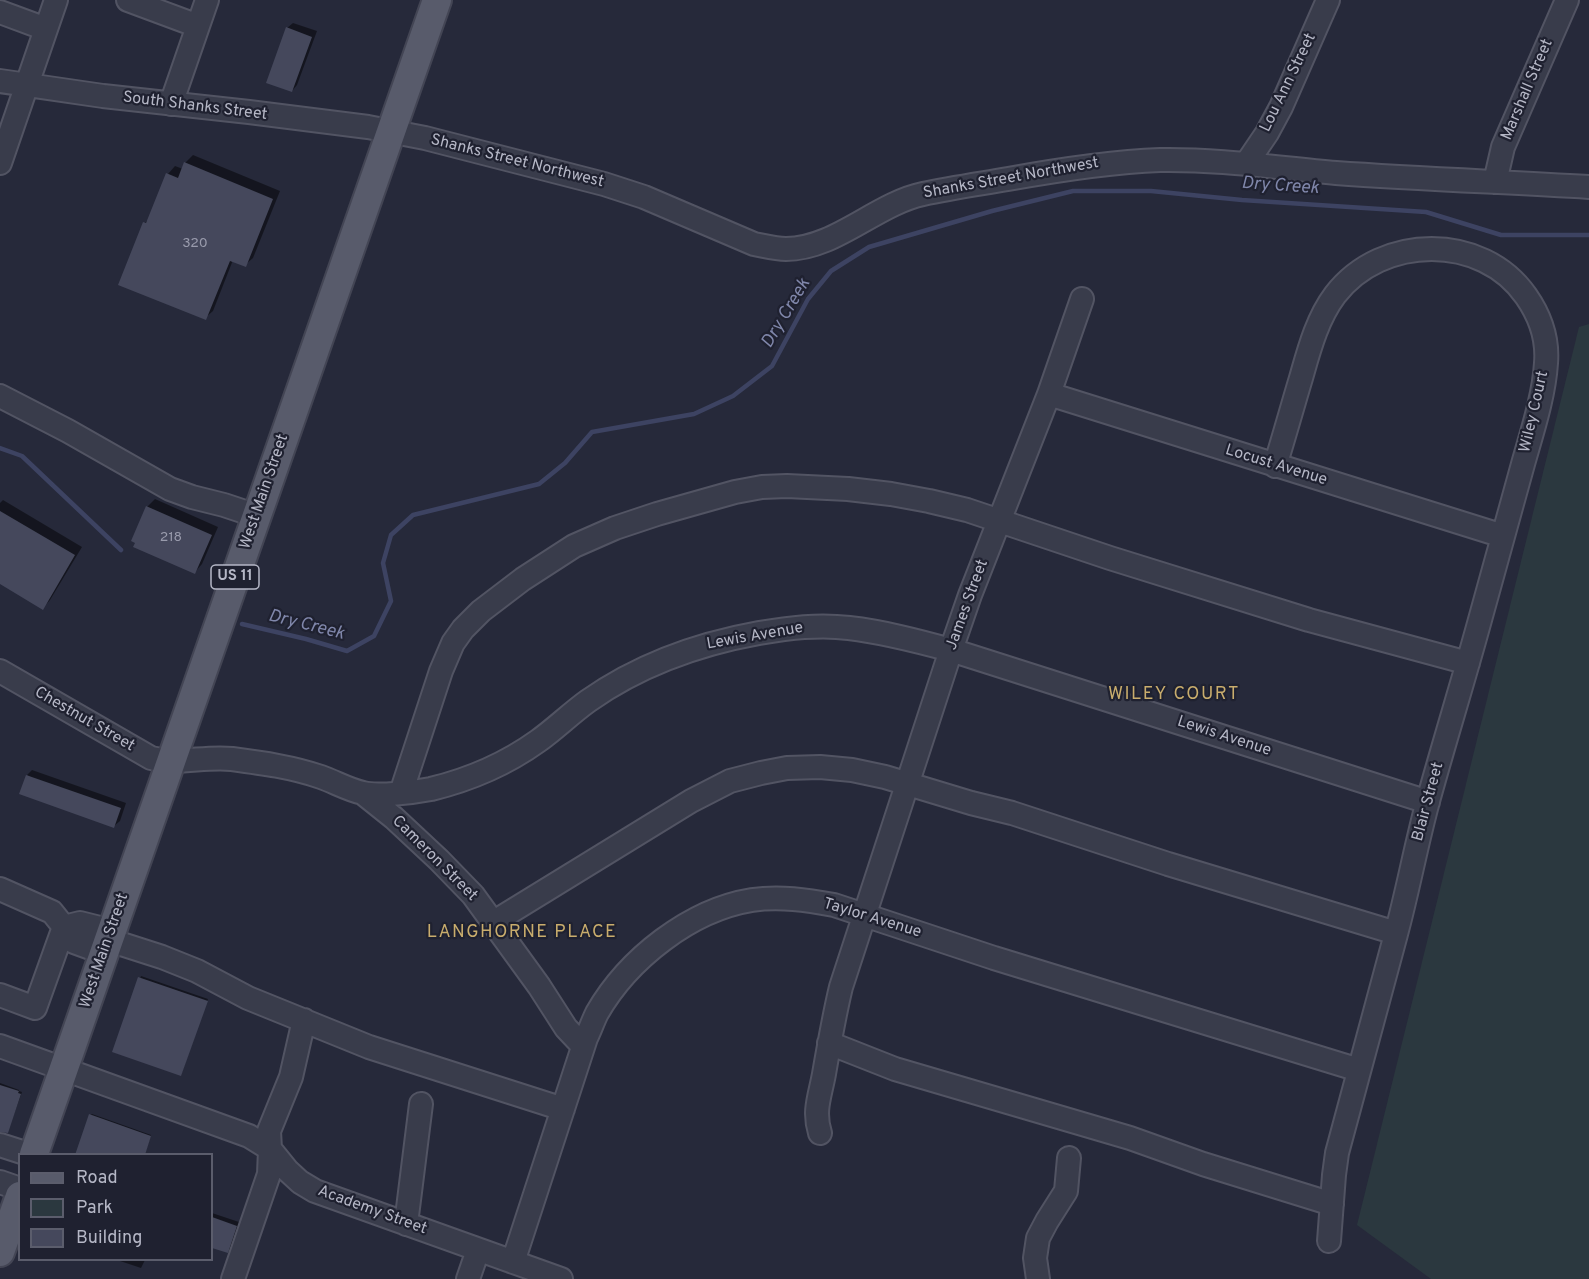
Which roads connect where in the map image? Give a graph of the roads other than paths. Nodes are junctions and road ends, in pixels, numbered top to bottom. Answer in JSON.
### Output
{"nodes":[{"id":1,"x":56,"y":0,"type":"edge"},
{"id":2,"x":128,"y":0,"type":"edge"},
{"id":3,"x":207,"y":0,"type":"edge"},
{"id":4,"x":437,"y":0,"type":"edge"},
{"id":5,"x":1328,"y":0,"type":"edge"},
{"id":6,"x":1567,"y":0,"type":"edge"},
{"id":7,"x":0,"y":12,"type":"edge"},
{"id":8,"x":198,"y":26,"type":"junction"},
{"id":9,"x":46,"y":29,"type":"junction"},
{"id":10,"x":0,"y":81,"type":"edge"},
{"id":11,"x":27,"y":85,"type":"junction"},
{"id":12,"x":171,"y":104,"type":"junction"},
{"id":13,"x":391,"y":131,"type":"junction"},
{"id":14,"x":0,"y":163,"type":"edge"},
{"id":15,"x":1245,"y":164,"type":"junction"},
{"id":16,"x":1495,"y":182,"type":"junction"},
{"id":17,"x":1589,"y":187,"type":"edge"},
{"id":18,"x":1082,"y":299,"type":"dead end"},
{"id":19,"x":1049,"y":394,"type":"junction"},
{"id":20,"x":0,"y":396,"type":"edge"},
{"id":21,"x":1275,"y":466,"type":"junction"},
{"id":22,"x":257,"y":516,"type":"junction"},
{"id":23,"x":999,"y":521,"type":"junction"},
{"id":24,"x":1503,"y":536,"type":"junction"},
{"id":25,"x":951,"y":650,"type":"junction"},
{"id":26,"x":1468,"y":663,"type":"junction"},
{"id":27,"x":0,"y":671,"type":"edge"},
{"id":28,"x":171,"y":762,"type":"junction"},
{"id":29,"x":908,"y":783,"type":"junction"},
{"id":30,"x":401,"y":793,"type":"junction"},
{"id":31,"x":364,"y":794,"type":"junction"},
{"id":32,"x":1428,"y":802,"type":"junction"},
{"id":33,"x":0,"y":890,"type":"edge"},
{"id":34,"x":864,"y":915,"type":"junction"},
{"id":35,"x":494,"y":922,"type":"junction"},
{"id":36,"x":64,"y":927,"type":"junction"},
{"id":37,"x":1396,"y":933,"type":"junction"},
{"id":38,"x":109,"y":941,"type":"junction"},
{"id":39,"x":0,"y":994,"type":"edge"},
{"id":40,"x":304,"y":1020,"type":"junction"},
{"id":41,"x":829,"y":1043,"type":"junction"},
{"id":42,"x":0,"y":1046,"type":"edge"},
{"id":43,"x":583,"y":1046,"type":"junction"},
{"id":44,"x":64,"y":1069,"type":"junction"},
{"id":45,"x":1359,"y":1070,"type":"junction"},
{"id":46,"x":421,"y":1104,"type":"dead end"},
{"id":47,"x":563,"y":1109,"type":"junction"},
{"id":48,"x":820,"y":1133,"type":"dead end"},
{"id":49,"x":0,"y":1145,"type":"edge"},
{"id":50,"x":270,"y":1149,"type":"junction"},
{"id":51,"x":22,"y":1153,"type":"edge"},
{"id":52,"x":35,"y":1153,"type":"edge"},
{"id":53,"x":1069,"y":1158,"type":"dead end"},
{"id":54,"x":0,"y":1182,"type":"edge"},
{"id":55,"x":18,"y":1189,"type":"edge"},
{"id":56,"x":18,"y":1200,"type":"edge"},
{"id":57,"x":1332,"y":1204,"type":"junction"},
{"id":58,"x":406,"y":1224,"type":"junction"},
{"id":59,"x":3,"y":1234,"type":"edge"},
{"id":60,"x":1329,"y":1241,"type":"dead end"},
{"id":61,"x":478,"y":1250,"type":"junction"},
{"id":62,"x":513,"y":1262,"type":"junction"},
{"id":63,"x":233,"y":1279,"type":"edge"},
{"id":64,"x":468,"y":1279,"type":"edge"},
{"id":65,"x":561,"y":1279,"type":"edge"},
{"id":66,"x":1038,"y":1279,"type":"edge"}],
"edges":[{"from":1,"to":9,"type":"street"},
{"from":2,"to":8,"type":"street"},
{"from":3,"to":8,"type":"street"},
{"from":4,"to":13,"type":"main road","name":"West Main Street","number":"US 11"},
{"from":5,"to":15,"type":"street","name":"Lou Ann Street"},
{"from":6,"to":16,"type":"street","name":"Marshall Street"},
{"from":7,"to":9,"type":"street"},
{"from":8,"to":12,"type":"street"},
{"from":9,"to":11,"type":"street"},
{"from":10,"to":11,"type":"street","name":"South Shanks Street"},
{"from":11,"to":12,"type":"street","name":"South Shanks Street"},
{"from":11,"to":14,"type":"street"},
{"from":12,"to":13,"type":"street","name":"South Shanks Street"},
{"from":13,"to":15,"type":"street","name":"Shanks Street Northwest"},
{"from":13,"to":22,"type":"main road","name":"West Main Street","number":"US 11"},
{"from":15,"to":16,"type":"street","name":"Shanks Street Northwest"},
{"from":16,"to":17,"type":"street","name":"Shanks Street Northwest"},
{"from":18,"to":19,"type":"street","name":"James Street"},
{"from":19,"to":21,"type":"street","name":"Locust Avenue"},
{"from":19,"to":23,"type":"street","name":"James Street"},
{"from":20,"to":22,"type":"street"},
{"from":21,"to":24,"type":"street","name":"Locust Avenue"},
{"from":21,"to":24,"type":"street","name":"Wiley Court"},
{"from":22,"to":28,"type":"main road","name":"West Main Street","number":"US 11"},
{"from":23,"to":25,"type":"street","name":"James Street"},
{"from":23,"to":26,"type":"street"},
{"from":23,"to":30,"type":"street"},
{"from":24,"to":26,"type":"street","name":"Blair Street"},
{"from":25,"to":29,"type":"street","name":"James Street"},
{"from":25,"to":30,"type":"street","name":"Lewis Avenue"},
{"from":25,"to":32,"type":"street","name":"Lewis Avenue"},
{"from":26,"to":32,"type":"street","name":"Blair Street"},
{"from":27,"to":28,"type":"street","name":"Chestnut Street"},
{"from":28,"to":31,"type":"street","name":"Lewis Avenue"},
{"from":28,"to":38,"type":"main road","name":"West Main Street","number":"US 11"},
{"from":29,"to":34,"type":"street","name":"James Street"},
{"from":29,"to":35,"type":"street"},
{"from":29,"to":37,"type":"street"},
{"from":30,"to":31,"type":"street","name":"Lewis Avenue"},
{"from":31,"to":35,"type":"street","name":"Cameron Street"},
{"from":32,"to":37,"type":"street","name":"Blair Street"},
{"from":33,"to":36,"type":"street"},
{"from":34,"to":41,"type":"street","name":"James Street"},
{"from":34,"to":43,"type":"street","name":"Taylor Avenue"},
{"from":34,"to":45,"type":"street","name":"Taylor Avenue"},
{"from":35,"to":43,"type":"street","name":"Cameron Street"},
{"from":36,"to":38,"type":"street"},
{"from":36,"to":39,"type":"street"},
{"from":37,"to":45,"type":"street","name":"Blair Street"},
{"from":38,"to":40,"type":"street"},
{"from":38,"to":44,"type":"main road","name":"West Main Street","number":"US 11"},
{"from":40,"to":47,"type":"street"},
{"from":40,"to":50,"type":"street"},
{"from":41,"to":48,"type":"street","name":"James Street"},
{"from":41,"to":57,"type":"street"},
{"from":42,"to":44,"type":"street","name":"Academy Street"},
{"from":43,"to":47,"type":"street","name":"Taylor Avenue"},
{"from":44,"to":50,"type":"street","name":"Academy Street"},
{"from":44,"to":52,"type":"main road","name":"West Main Street","number":"US 11"},
{"from":45,"to":57,"type":"street","name":"Blair Street"},
{"from":46,"to":58,"type":"street"},
{"from":47,"to":62,"type":"street","name":"Taylor Avenue"},
{"from":49,"to":51,"type":"street"},
{"from":50,"to":58,"type":"street","name":"Academy Street"},
{"from":50,"to":63,"type":"street"},
{"from":53,"to":66,"type":"street"},
{"from":54,"to":55,"type":"street"},
{"from":56,"to":59,"type":"main road"},
{"from":57,"to":60,"type":"street","name":"Blair Street"},
{"from":58,"to":61,"type":"street","name":"Academy Street"},
{"from":61,"to":62,"type":"street","name":"Academy Street"},
{"from":61,"to":64,"type":"street"},
{"from":62,"to":65,"type":"street","name":"Academy Street"}]}
